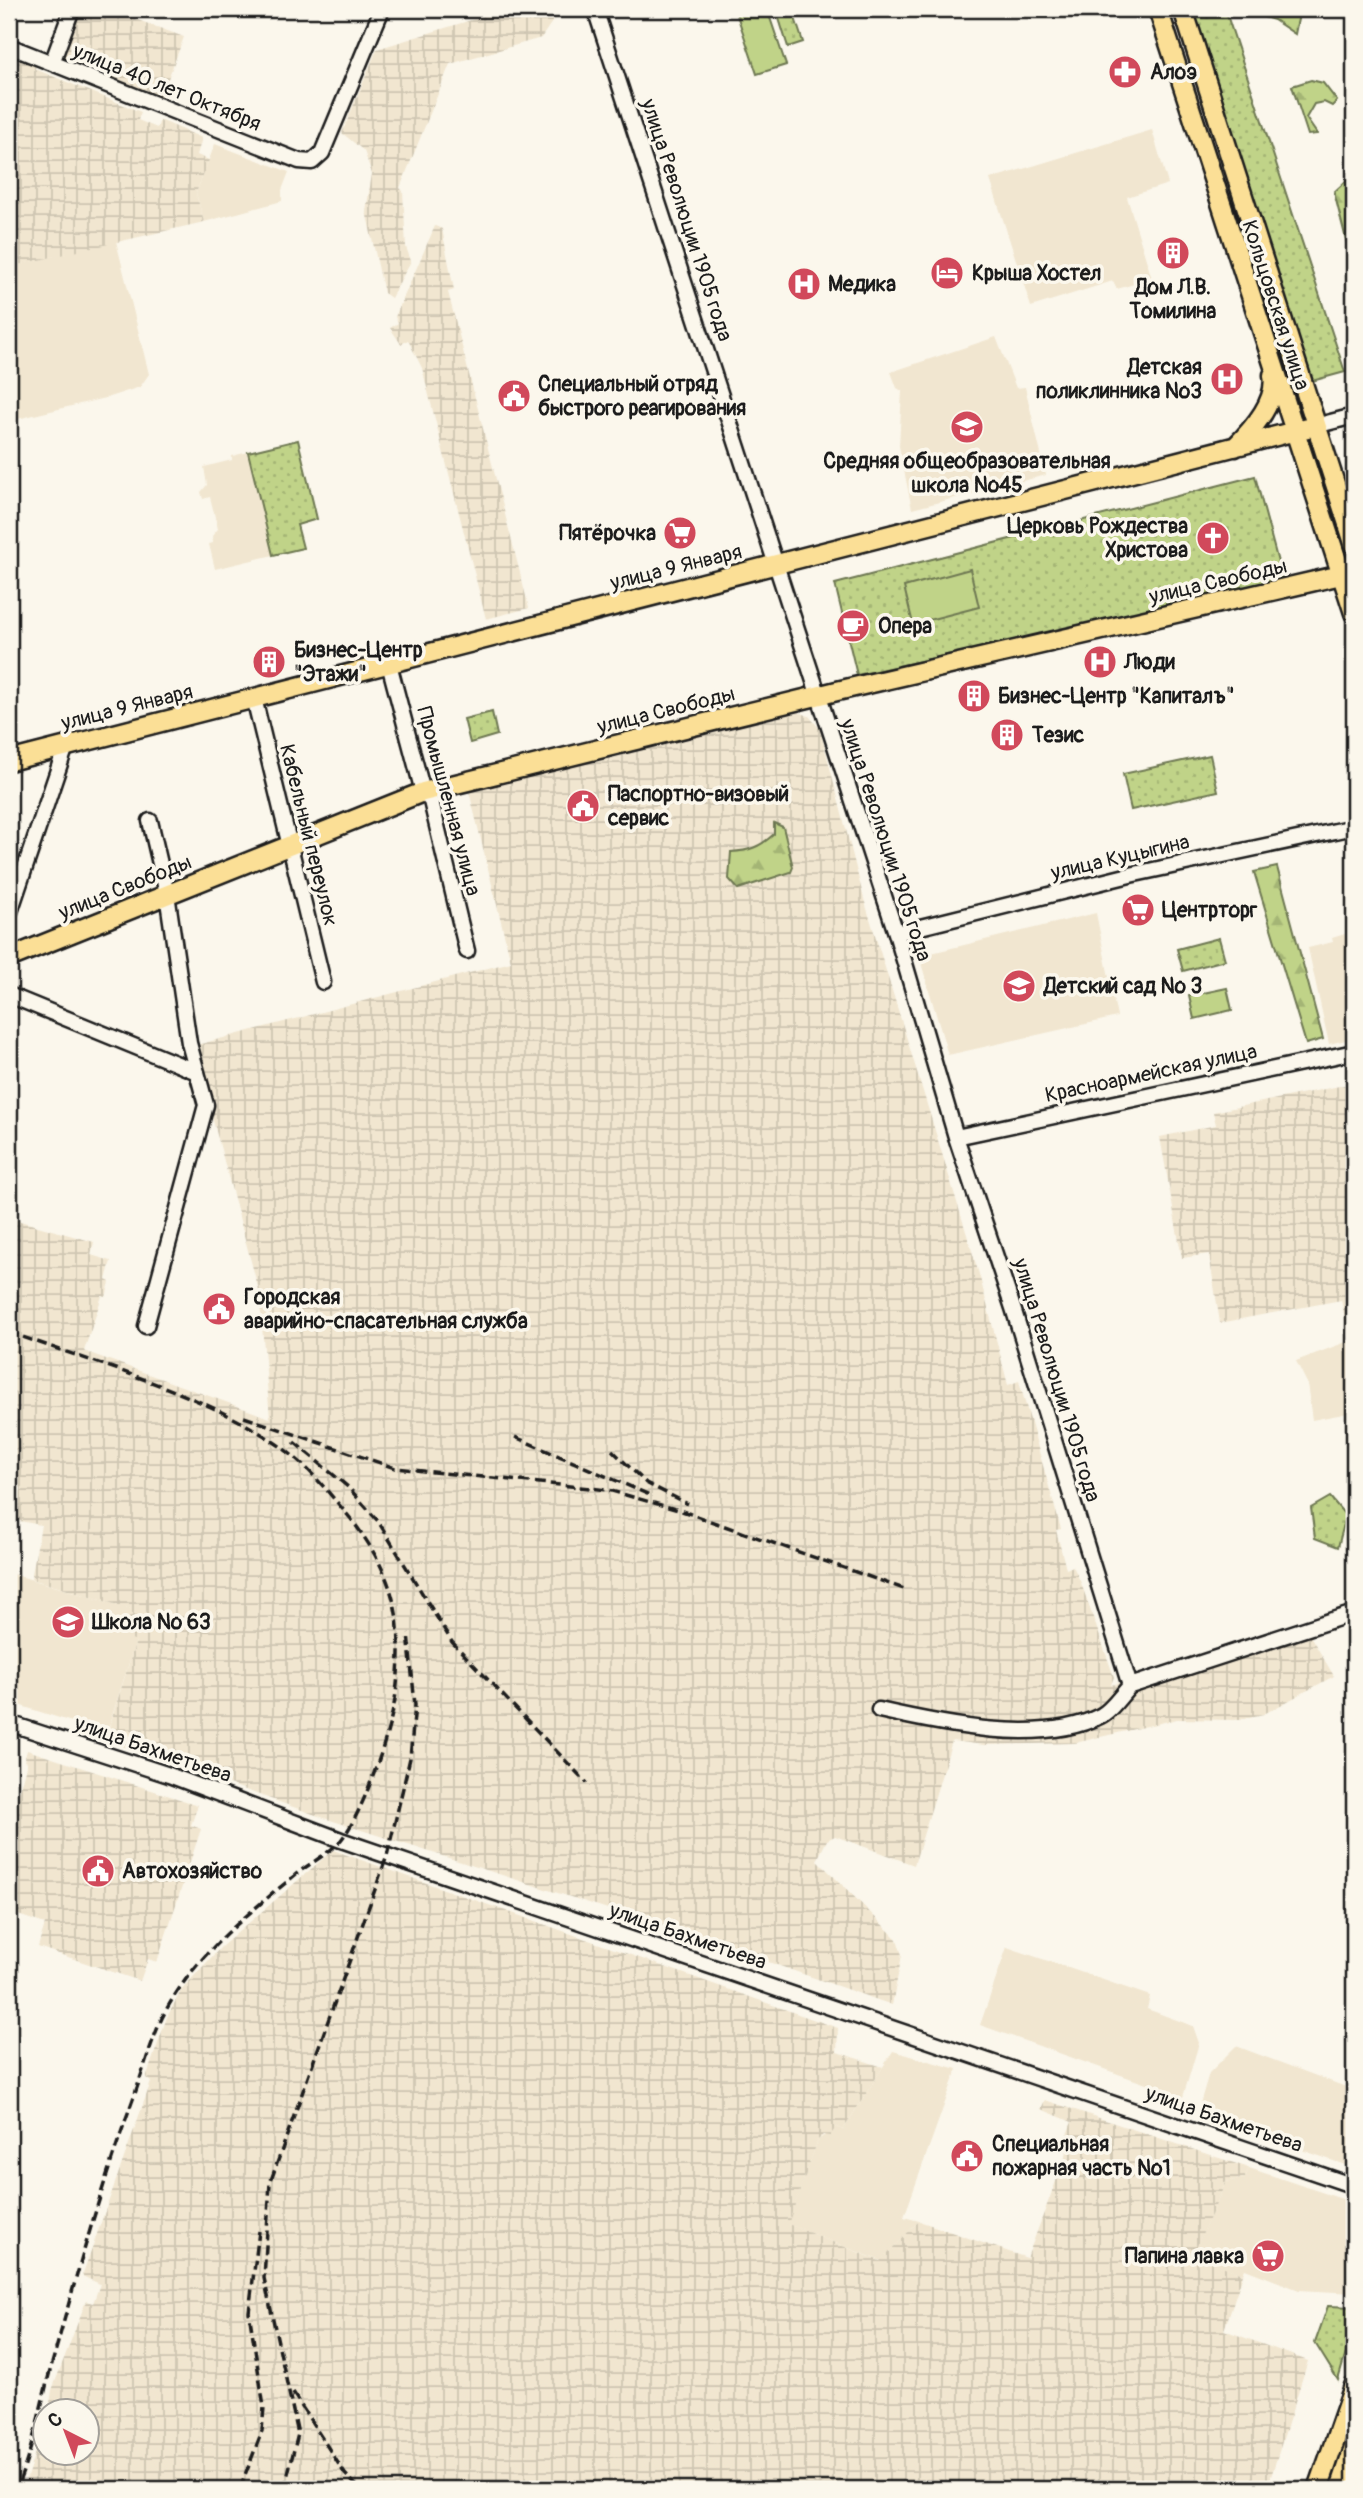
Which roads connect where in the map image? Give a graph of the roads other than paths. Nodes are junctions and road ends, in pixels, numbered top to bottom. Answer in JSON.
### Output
{"nodes":[{"id":1,"x":72,"y":9,"type":"edge"},
{"id":2,"x":382,"y":9,"type":"edge"},
{"id":3,"x":595,"y":9,"type":"edge"},
{"id":4,"x":1158,"y":9,"type":"edge"},
{"id":5,"x":1183,"y":9,"type":"edge"},
{"id":6,"x":9,"y":46,"type":"edge"},
{"id":7,"x":52,"y":63,"type":"junction"},
{"id":8,"x":1271,"y":365,"type":"junction"},
{"id":9,"x":1354,"y":416,"type":"edge"},
{"id":10,"x":1315,"y":426,"type":"junction"},
{"id":11,"x":1293,"y":432,"type":"junction"},
{"id":12,"x":1234,"y":448,"type":"junction"},
{"id":13,"x":1354,"y":543,"type":"edge"},
{"id":14,"x":778,"y":565,"type":"junction"},
{"id":15,"x":1348,"y":573,"type":"edge"},
{"id":16,"x":1354,"y":613,"type":"edge"},
{"id":17,"x":389,"y":664,"type":"junction"},
{"id":18,"x":816,"y":697,"type":"junction"},
{"id":19,"x":254,"y":698,"type":"junction"},
{"id":20,"x":66,"y":746,"type":"junction"},
{"id":21,"x":9,"y":761,"type":"edge"},
{"id":22,"x":423,"y":792,"type":"junction"},
{"id":23,"x":150,"y":821,"type":"dead end"},
{"id":24,"x":1354,"y":827,"type":"edge"},
{"id":25,"x":290,"y":845,"type":"junction"},
{"id":26,"x":167,"y":894,"type":"junction"},
{"id":27,"x":9,"y":915,"type":"edge"},
{"id":28,"x":896,"y":933,"type":"junction"},
{"id":29,"x":467,"y":951,"type":"dead end"},
{"id":30,"x":9,"y":958,"type":"edge"},
{"id":31,"x":323,"y":982,"type":"dead end"},
{"id":32,"x":9,"y":995,"type":"edge"},
{"id":33,"x":1354,"y":1052,"type":"edge"},
{"id":34,"x":197,"y":1072,"type":"junction"},
{"id":35,"x":956,"y":1137,"type":"junction"},
{"id":36,"x":146,"y":1326,"type":"dead end"},
{"id":37,"x":1354,"y":1613,"type":"edge"},
{"id":38,"x":1130,"y":1686,"type":"junction"},
{"id":39,"x":879,"y":1710,"type":"dead end"},
{"id":40,"x":9,"y":1723,"type":"edge"},
{"id":41,"x":1354,"y":2186,"type":"edge"},
{"id":42,"x":1354,"y":2386,"type":"edge"},
{"id":43,"x":1354,"y":2448,"type":"edge"},
{"id":44,"x":1318,"y":2489,"type":"edge"},
{"id":45,"x":1340,"y":2489,"type":"edge"}],
"edges":[{"from":1,"to":7,"type":"street"},
{"from":2,"to":7,"type":"street","name":"улица 40 лет Октября"},
{"from":3,"to":14,"type":"street","name":"улица Революции 1905 года"},
{"from":4,"to":8,"type":"main road","name":"Кольцовская улица"},
{"from":5,"to":10,"type":"main road","name":"Кольцовская улица"},
{"from":6,"to":7,"type":"street","name":"улица 40 лет Октября"},
{"from":8,"to":11,"type":"main road","name":"Кольцовская улица"},
{"from":8,"to":12,"type":"main road"},
{"from":9,"to":10,"type":"street","name":"улица 9 Января"},
{"from":10,"to":11,"type":"main road","name":"улица 9 Января"},
{"from":10,"to":13,"type":"main road","name":"Кольцовская улица"},
{"from":11,"to":12,"type":"main road","name":"улица 9 Января"},
{"from":11,"to":15,"type":"main road","name":"Кольцовская улица"},
{"from":12,"to":14,"type":"main road","name":"улица 9 Января"},
{"from":14,"to":17,"type":"main road","name":"улица 9 Января"},
{"from":14,"to":18,"type":"street","name":"улица Революции 1905 года"},
{"from":15,"to":16,"type":"main road","name":"Кольцовская улица"},
{"from":15,"to":18,"type":"main road","name":"улица Свободы"},
{"from":17,"to":19,"type":"main road","name":"улица 9 Января"},
{"from":17,"to":22,"type":"street","name":"Промышленная улица"},
{"from":18,"to":22,"type":"main road","name":"улица Свободы"},
{"from":18,"to":28,"type":"street","name":"улица Революции 1905 года"},
{"from":19,"to":20,"type":"main road","name":"улица 9 Января"},
{"from":19,"to":25,"type":"street","name":"Кабельный переулок"},
{"from":20,"to":21,"type":"main road","name":"улица 9 Января"},
{"from":20,"to":27,"type":"street"},
{"from":22,"to":25,"type":"main road","name":"улица Свободы"},
{"from":22,"to":29,"type":"street","name":"Промышленная улица"},
{"from":23,"to":26,"type":"street"},
{"from":24,"to":28,"type":"street","name":"улица Куцыгина"},
{"from":25,"to":26,"type":"main road","name":"улица Свободы"},
{"from":25,"to":31,"type":"street","name":"Кабельный переулок"},
{"from":26,"to":30,"type":"main road","name":"улица Свободы"},
{"from":26,"to":34,"type":"street"},
{"from":28,"to":35,"type":"street","name":"улица Революции 1905 года"},
{"from":32,"to":34,"type":"street"},
{"from":33,"to":35,"type":"street","name":"Красноармейская улица"},
{"from":34,"to":36,"type":"street"},
{"from":35,"to":38,"type":"street","name":"улица Революции 1905 года"},
{"from":37,"to":38,"type":"street"},
{"from":38,"to":39,"type":"street"},
{"from":40,"to":41,"type":"street","name":"улица Бахметьева"},
{"from":42,"to":44,"type":"main road"},
{"from":43,"to":45,"type":"main road"}]}
